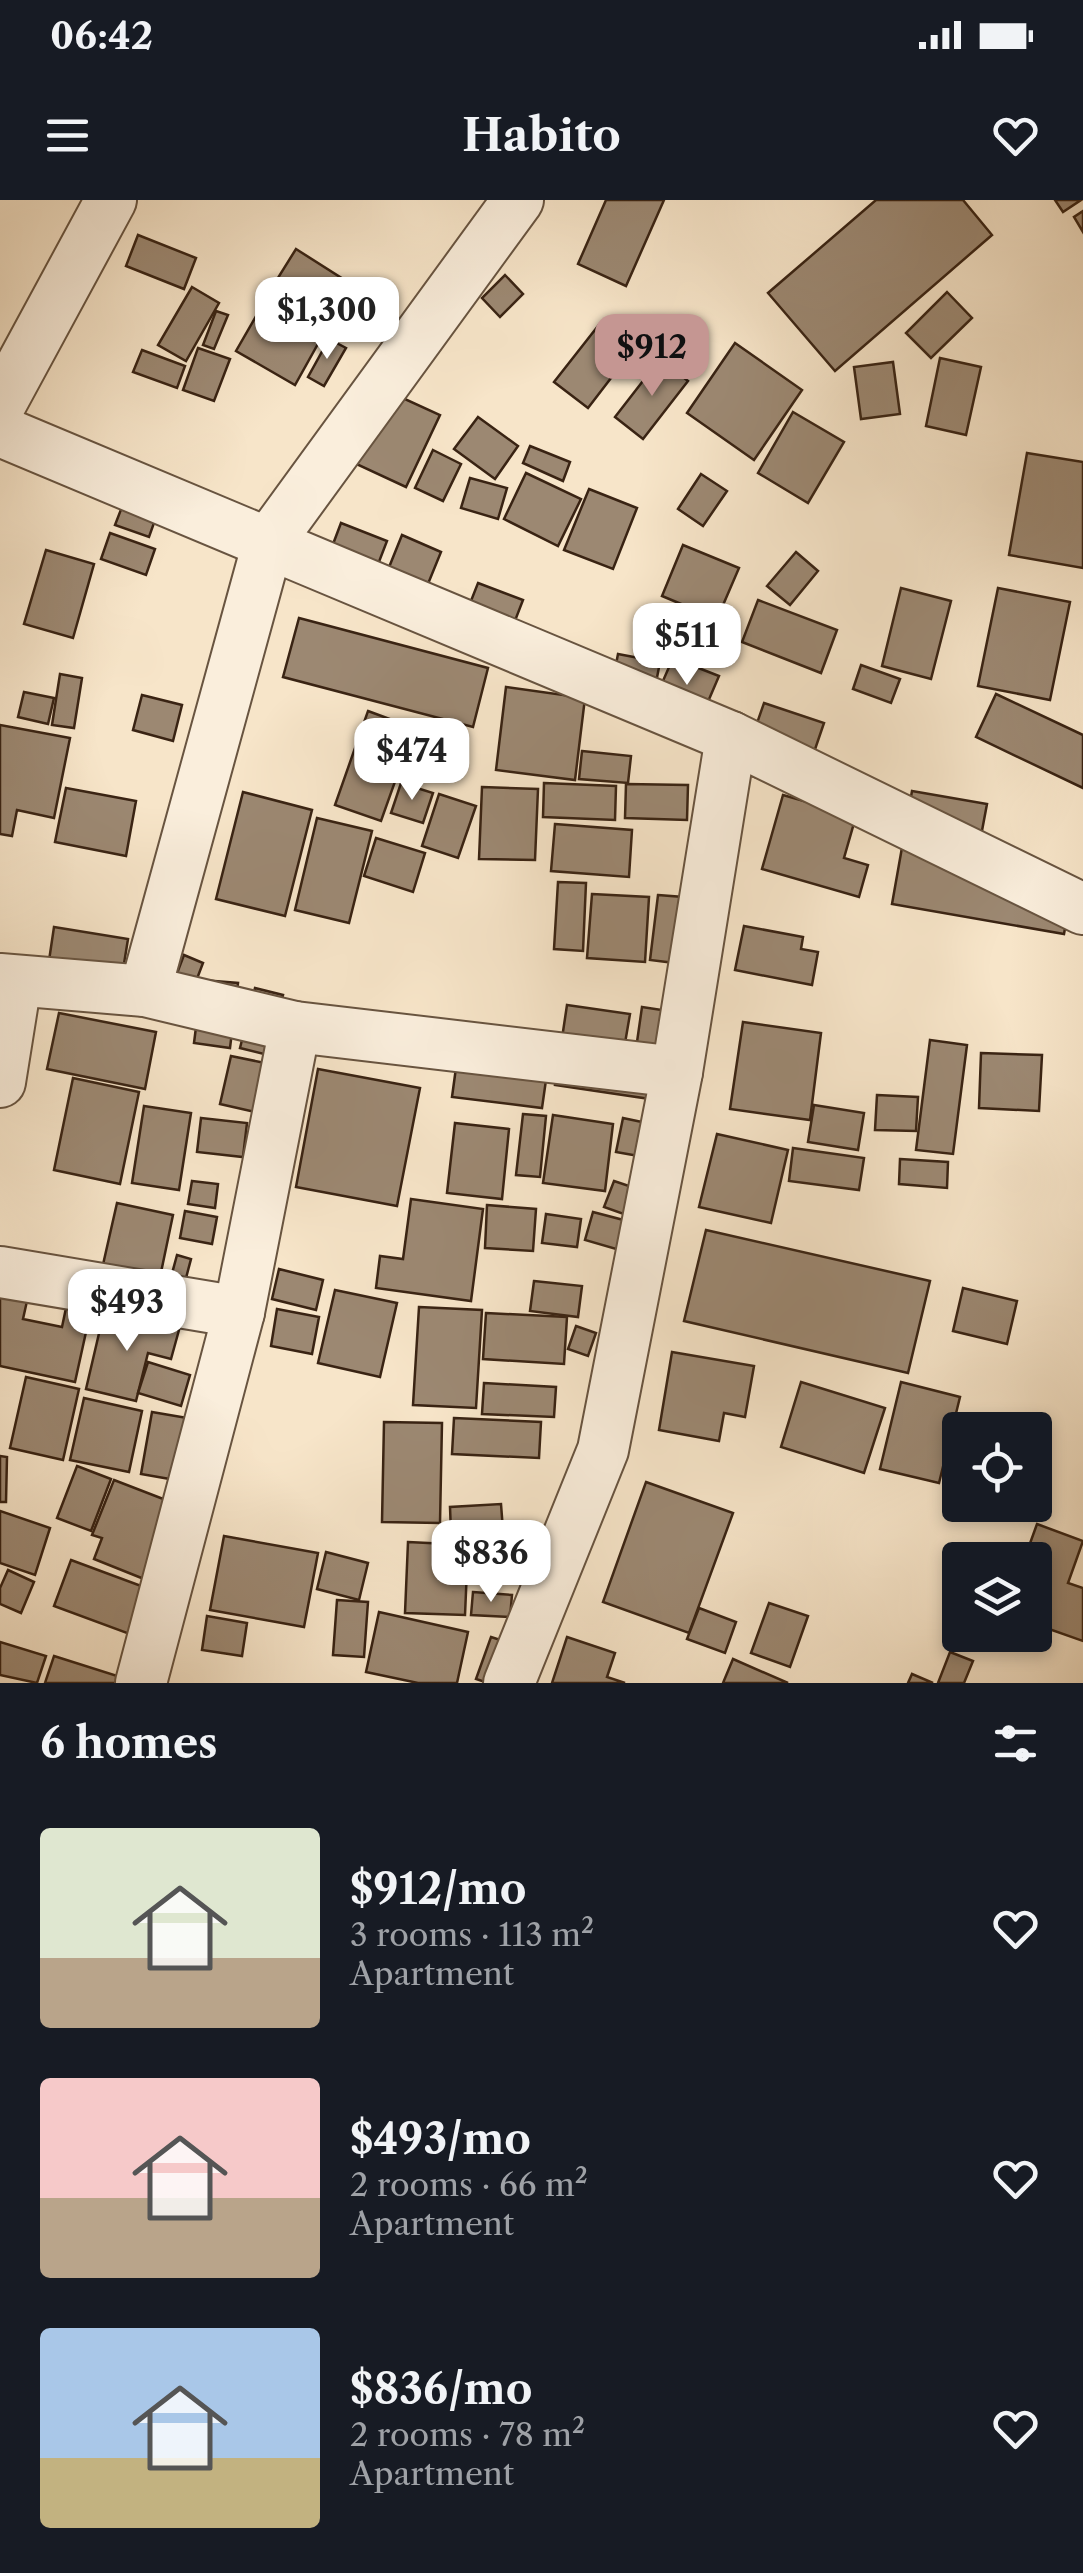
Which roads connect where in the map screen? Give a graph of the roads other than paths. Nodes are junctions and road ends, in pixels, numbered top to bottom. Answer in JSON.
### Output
{"nodes":[{"id":1,"x":111,"y":200,"type":"edge"},
{"id":2,"x":518,"y":200,"type":"edge"},
{"id":3,"x":0,"y":405,"type":"edge"},
{"id":4,"x":0,"y":431,"type":"edge"},
{"id":5,"x":268,"y":543,"type":"junction"},
{"id":6,"x":732,"y":737,"type":"junction"},
{"id":7,"x":1083,"y":909,"type":"edge"},
{"id":8,"x":8,"y":980,"type":"edge"},
{"id":9,"x":144,"y":991,"type":"junction"},
{"id":10,"x":296,"y":1028,"type":"junction"},
{"id":11,"x":677,"y":1072,"type":"junction"},
{"id":12,"x":0,"y":1082,"type":"edge"},
{"id":13,"x":0,"y":1272,"type":"edge"},
{"id":14,"x":240,"y":1312,"type":"junction"},
{"id":15,"x":141,"y":1683,"type":"edge"},
{"id":16,"x":509,"y":1683,"type":"edge"}],
"edges":[{"from":1,"to":3,"type":"street"},
{"from":2,"to":5,"type":"street"},
{"from":4,"to":5,"type":"street"},
{"from":5,"to":6,"type":"street"},
{"from":5,"to":9,"type":"street"},
{"from":6,"to":7,"type":"street"},
{"from":6,"to":11,"type":"street"},
{"from":8,"to":9,"type":"street"},
{"from":8,"to":12,"type":"street"},
{"from":9,"to":10,"type":"street"},
{"from":10,"to":11,"type":"street"},
{"from":10,"to":14,"type":"street"},
{"from":11,"to":16,"type":"street"},
{"from":13,"to":14,"type":"street"},
{"from":14,"to":15,"type":"street"}]}
